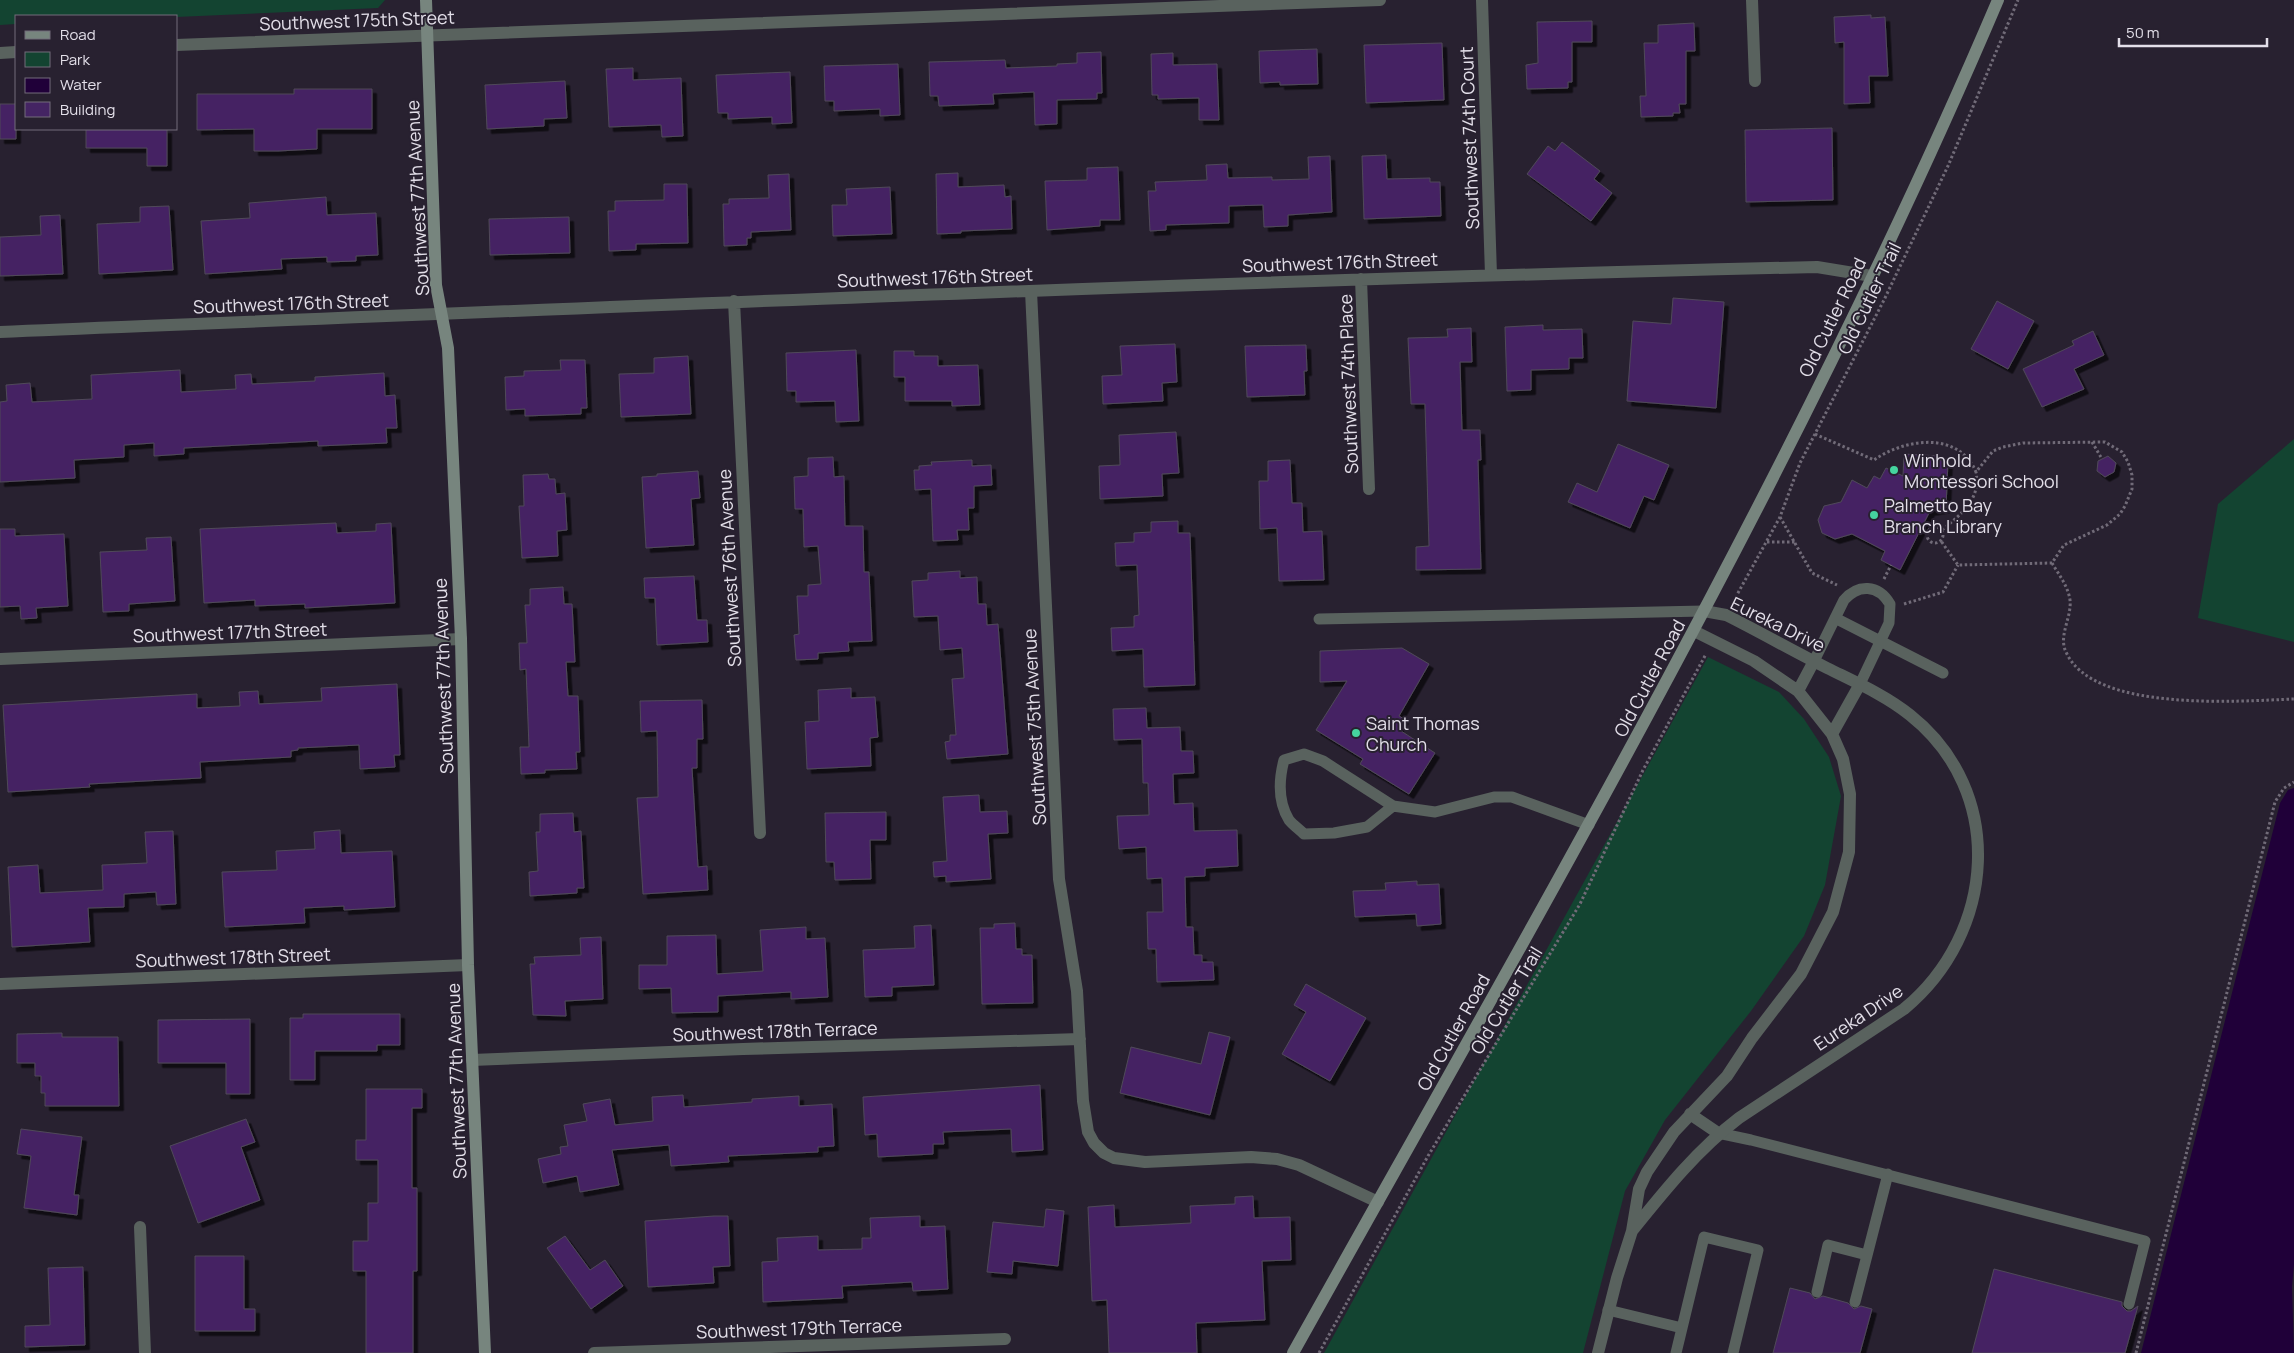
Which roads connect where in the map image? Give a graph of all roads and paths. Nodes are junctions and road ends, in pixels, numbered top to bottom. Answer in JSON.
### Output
{"nodes":[{"id":1,"x":426,"y":0,"type":"edge"},
{"id":2,"x":1380,"y":0,"type":"edge"},
{"id":3,"x":1482,"y":0,"type":"edge"},
{"id":4,"x":1752,"y":0,"type":"edge"},
{"id":5,"x":1998,"y":0,"type":"edge"},
{"id":6,"x":2018,"y":0,"type":"edge"},
{"id":7,"x":427,"y":34,"type":"junction"},
{"id":8,"x":178,"y":45,"type":"edge"},
{"id":9,"x":15,"y":52,"type":"edge"},
{"id":10,"x":0,"y":53,"type":"edge"},
{"id":11,"x":1755,"y":80,"type":"dead end"},
{"id":12,"x":1491,"y":275,"type":"junction"},
{"id":13,"x":1872,"y":276,"type":"junction"},
{"id":14,"x":1362,"y":279,"type":"junction"},
{"id":15,"x":1031,"y":291,"type":"junction"},
{"id":16,"x":734,"y":302,"type":"junction"},
{"id":17,"x":441,"y":314,"type":"junction"},
{"id":18,"x":0,"y":332,"type":"edge"},
{"id":19,"x":1815,"y":434,"type":"junction"},
{"id":20,"x":2092,"y":442,"type":"junction"},
{"id":21,"x":2102,"y":459,"type":"dead end"},
{"id":22,"x":1976,"y":472,"type":"junction"},
{"id":23,"x":1369,"y":489,"type":"dead end"},
{"id":24,"x":1920,"y":529,"type":"dead end"},
{"id":25,"x":1942,"y":530,"type":"junction"},
{"id":26,"x":1927,"y":532,"type":"junction"},
{"id":27,"x":1941,"y":541,"type":"junction"},
{"id":28,"x":1766,"y":542,"type":"junction"},
{"id":29,"x":1796,"y":542,"type":"dead end"},
{"id":30,"x":2052,"y":563,"type":"junction"},
{"id":31,"x":1891,"y":565,"type":"dead end"},
{"id":32,"x":1884,"y":579,"type":"dead end"},
{"id":33,"x":1733,"y":601,"type":"dead end"},
{"id":34,"x":1704,"y":611,"type":"junction"},
{"id":35,"x":1835,"y":618,"type":"junction"},
{"id":36,"x":1319,"y":620,"type":"dead end"},
{"id":37,"x":1694,"y":631,"type":"junction"},
{"id":38,"x":461,"y":640,"type":"junction"},
{"id":39,"x":1880,"y":642,"type":"junction"},
{"id":40,"x":1705,"y":655,"type":"dead end"},
{"id":41,"x":0,"y":659,"type":"edge"},
{"id":42,"x":1814,"y":661,"type":"junction"},
{"id":43,"x":1943,"y":672,"type":"dead end"},
{"id":44,"x":1860,"y":684,"type":"junction"},
{"id":45,"x":1798,"y":691,"type":"junction"},
{"id":46,"x":2294,"y":699,"type":"edge"},
{"id":47,"x":1832,"y":734,"type":"junction"},
{"id":48,"x":2294,"y":782,"type":"edge"},
{"id":49,"x":1393,"y":806,"type":"junction"},
{"id":50,"x":1590,"y":825,"type":"junction"},
{"id":51,"x":760,"y":834,"type":"dead end"},
{"id":52,"x":468,"y":965,"type":"junction"},
{"id":53,"x":0,"y":984,"type":"edge"},
{"id":54,"x":1080,"y":1039,"type":"junction"},
{"id":55,"x":472,"y":1060,"type":"junction"},
{"id":56,"x":1690,"y":1114,"type":"junction"},
{"id":57,"x":1718,"y":1134,"type":"junction"},
{"id":58,"x":1888,"y":1174,"type":"junction"},
{"id":59,"x":1378,"y":1202,"type":"junction"},
{"id":60,"x":140,"y":1226,"type":"dead end"},
{"id":61,"x":1632,"y":1232,"type":"junction"},
{"id":62,"x":1867,"y":1255,"type":"junction"},
{"id":63,"x":1816,"y":1292,"type":"dead end"},
{"id":64,"x":1856,"y":1302,"type":"dead end"},
{"id":65,"x":2129,"y":1304,"type":"dead end"},
{"id":66,"x":1608,"y":1310,"type":"junction"},
{"id":67,"x":1682,"y":1328,"type":"junction"},
{"id":68,"x":1005,"y":1339,"type":"dead end"},
{"id":69,"x":145,"y":1353,"type":"edge"},
{"id":70,"x":485,"y":1353,"type":"edge"},
{"id":71,"x":594,"y":1353,"type":"edge"},
{"id":72,"x":1294,"y":1353,"type":"edge"},
{"id":73,"x":1319,"y":1353,"type":"edge"},
{"id":74,"x":1598,"y":1353,"type":"edge"},
{"id":75,"x":1676,"y":1353,"type":"edge"},
{"id":76,"x":1734,"y":1353,"type":"edge"},
{"id":77,"x":2136,"y":1353,"type":"edge"}],
"edges":[{"from":1,"to":7,"type":"main road","name":"Southwest 77th Avenue"},
{"from":2,"to":7,"type":"street","name":"Southwest 175th Street"},
{"from":3,"to":12,"type":"street","name":"Southwest 74th Court"},
{"from":4,"to":11,"type":"street"},
{"from":5,"to":13,"type":"main road","name":"Old Cutler Road"},
{"from":6,"to":19,"type":"path","name":"Old Cutler Trail"},
{"from":7,"to":8,"type":"street","name":"Southwest 175th Street"},
{"from":7,"to":17,"type":"main road","name":"Southwest 77th Avenue"},
{"from":9,"to":10,"type":"street"},
{"from":12,"to":13,"type":"street","name":"Southwest 176th Street"},
{"from":12,"to":14,"type":"street","name":"Southwest 176th Street"},
{"from":13,"to":34,"type":"main road","name":"Old Cutler Road"},
{"from":14,"to":15,"type":"street","name":"Southwest 176th Street"},
{"from":14,"to":23,"type":"street","name":"Southwest 74th Place"},
{"from":15,"to":16,"type":"street","name":"Southwest 176th Street"},
{"from":15,"to":54,"type":"street","name":"Southwest 75th Avenue"},
{"from":16,"to":17,"type":"street","name":"Southwest 176th Street"},
{"from":16,"to":51,"type":"street","name":"Southwest 76th Avenue"},
{"from":17,"to":18,"type":"street","name":"Southwest 176th Street"},
{"from":17,"to":38,"type":"main road","name":"Southwest 77th Avenue"},
{"from":19,"to":22,"type":"path"},
{"from":19,"to":28,"type":"path","name":"Old Cutler Trail"},
{"from":20,"to":21,"type":"path"},
{"from":20,"to":22,"type":"path"},
{"from":20,"to":30,"type":"path"},
{"from":22,"to":25,"type":"path"},
{"from":24,"to":26,"type":"path"},
{"from":25,"to":26,"type":"path"},
{"from":25,"to":27,"type":"path"},
{"from":26,"to":27,"type":"path"},
{"from":27,"to":30,"type":"path"},
{"from":28,"to":29,"type":"path"},
{"from":28,"to":33,"type":"path","name":"Old Cutler Trail"},
{"from":30,"to":46,"type":"path"},
{"from":31,"to":32,"type":"path"},
{"from":34,"to":36,"type":"lane"},
{"from":34,"to":37,"type":"main road","name":"Old Cutler Road"},
{"from":34,"to":42,"type":"street","name":"Eureka Drive"},
{"from":35,"to":39,"type":"lane"},
{"from":35,"to":39,"type":"lane"},
{"from":35,"to":42,"type":"lane"},
{"from":37,"to":45,"type":"street","name":"Eureka Drive"},
{"from":37,"to":50,"type":"main road","name":"Old Cutler Road"},
{"from":38,"to":41,"type":"street","name":"Southwest 177th Street"},
{"from":38,"to":52,"type":"main road","name":"Southwest 77th Avenue"},
{"from":39,"to":43,"type":"lane"},
{"from":39,"to":44,"type":"lane"},
{"from":40,"to":73,"type":"path","name":"Old Cutler Trail"},
{"from":42,"to":44,"type":"street","name":"Eureka Drive"},
{"from":42,"to":45,"type":"street"},
{"from":44,"to":47,"type":"street"},
{"from":44,"to":57,"type":"street","name":"Eureka Drive"},
{"from":45,"to":47,"type":"street","name":"Eureka Drive"},
{"from":47,"to":56,"type":"street","name":"Eureka Drive"},
{"from":48,"to":77,"type":"path"},
{"from":49,"to":49,"type":"lane"},
{"from":49,"to":50,"type":"lane"},
{"from":50,"to":59,"type":"main road","name":"Old Cutler Road"},
{"from":52,"to":53,"type":"street","name":"Southwest 178th Street"},
{"from":52,"to":55,"type":"main road","name":"Southwest 77th Avenue"},
{"from":54,"to":55,"type":"street","name":"Southwest 178th Terrace"},
{"from":54,"to":59,"type":"street","name":"Southwest 75th Avenue"},
{"from":55,"to":70,"type":"main road","name":"Southwest 77th Avenue"},
{"from":56,"to":57,"type":"street"},
{"from":56,"to":61,"type":"street","name":"Eureka Drive"},
{"from":57,"to":58,"type":"lane"},
{"from":57,"to":61,"type":"street","name":"Eureka Drive"},
{"from":58,"to":62,"type":"lane"},
{"from":58,"to":65,"type":"lane"},
{"from":59,"to":72,"type":"main road","name":"Old Cutler Road"},
{"from":60,"to":69,"type":"street"},
{"from":61,"to":66,"type":"street","name":"Eureka Drive"},
{"from":62,"to":63,"type":"lane"},
{"from":62,"to":64,"type":"lane"},
{"from":66,"to":67,"type":"lane"},
{"from":66,"to":74,"type":"street","name":"Eureka Drive"},
{"from":67,"to":75,"type":"lane"},
{"from":67,"to":76,"type":"lane"},
{"from":68,"to":71,"type":"street","name":"Southwest 179th Terrace"}]}
